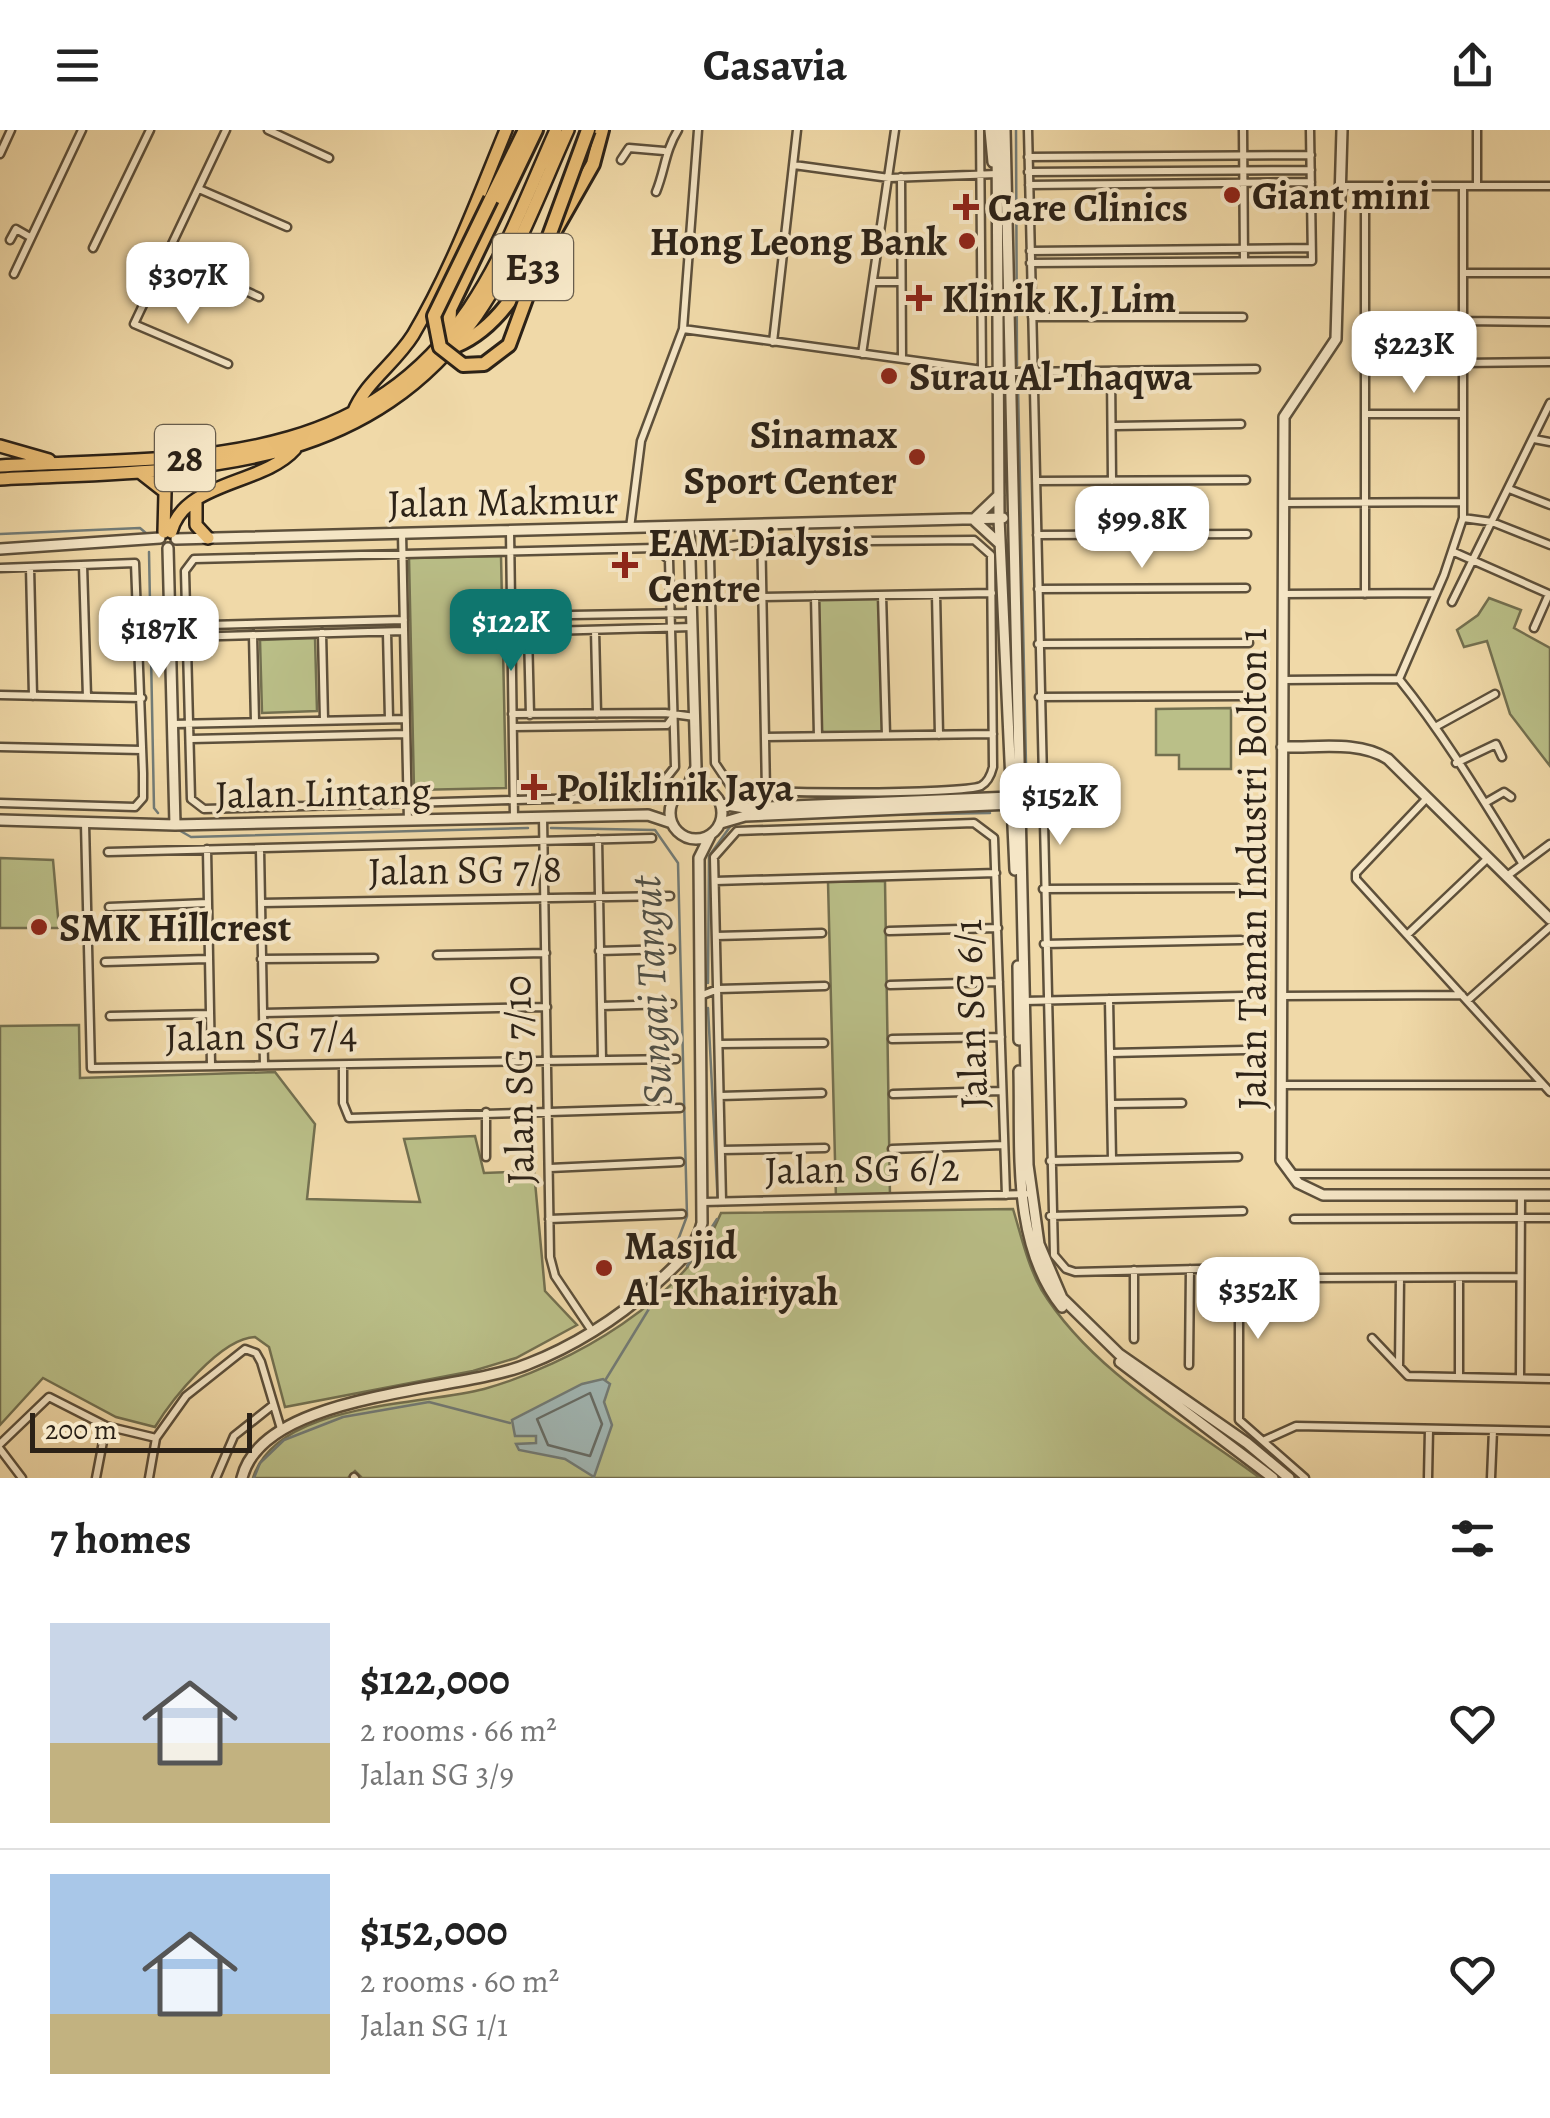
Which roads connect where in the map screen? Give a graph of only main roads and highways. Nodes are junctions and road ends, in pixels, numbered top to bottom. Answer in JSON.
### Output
{"nodes":[{"id":1,"x":506,"y":130,"type":"edge"},
{"id":2,"x":525,"y":130,"type":"edge"},
{"id":3,"x":536,"y":130,"type":"edge"},
{"id":4,"x":556,"y":130,"type":"edge"},
{"id":5,"x":568,"y":130,"type":"edge"},
{"id":6,"x":588,"y":130,"type":"edge"},
{"id":7,"x":602,"y":130,"type":"edge"},
{"id":8,"x":613,"y":130,"type":"edge"},
{"id":9,"x":593,"y":164,"type":"junction"},
{"id":10,"x":481,"y":298,"type":"junction"},
{"id":11,"x":449,"y":332,"type":"junction"},
{"id":12,"x":450,"y":348,"type":"junction"},
{"id":13,"x":353,"y":413,"type":"junction"},
{"id":14,"x":0,"y":446,"type":"edge"},
{"id":15,"x":295,"y":449,"type":"junction"},
{"id":16,"x":0,"y":455,"type":"edge"},
{"id":17,"x":60,"y":463,"type":"junction"},
{"id":18,"x":0,"y":466,"type":"edge"},
{"id":19,"x":137,"y":472,"type":"junction"},
{"id":20,"x":0,"y":480,"type":"edge"},
{"id":21,"x":196,"y":500,"type":"junction"},
{"id":22,"x":208,"y":538,"type":"road end"}],
"edges":[{"from":1,"to":13,"type":"highway"},
{"from":2,"to":6,"type":"highway","bridge":true},
{"from":3,"to":11,"type":"highway","number":"E33"},
{"from":4,"to":10,"type":"highway","number":"28"},
{"from":5,"to":10,"type":"highway","number":"28"},
{"from":7,"to":9,"type":"highway","number":"E33"},
{"from":8,"to":9,"type":"highway"},
{"from":9,"to":12,"type":"highway","number":"E33"},
{"from":10,"to":11,"type":"highway","number":"28"},
{"from":10,"to":12,"type":"highway","number":"28"},
{"from":11,"to":13,"type":"highway","number":"28"},
{"from":12,"to":15,"type":"highway","number":"28"},
{"from":13,"to":17,"type":"highway","number":"28"},
{"from":14,"to":17,"type":"highway"},
{"from":15,"to":19,"type":"highway","number":"28"},
{"from":15,"to":21,"type":"highway"},
{"from":16,"to":17,"type":"highway"},
{"from":17,"to":18,"type":"highway","number":"28"},
{"from":19,"to":20,"type":"highway","number":"28"},
{"from":19,"to":21,"type":"highway"},
{"from":21,"to":22,"type":"highway"}]}
